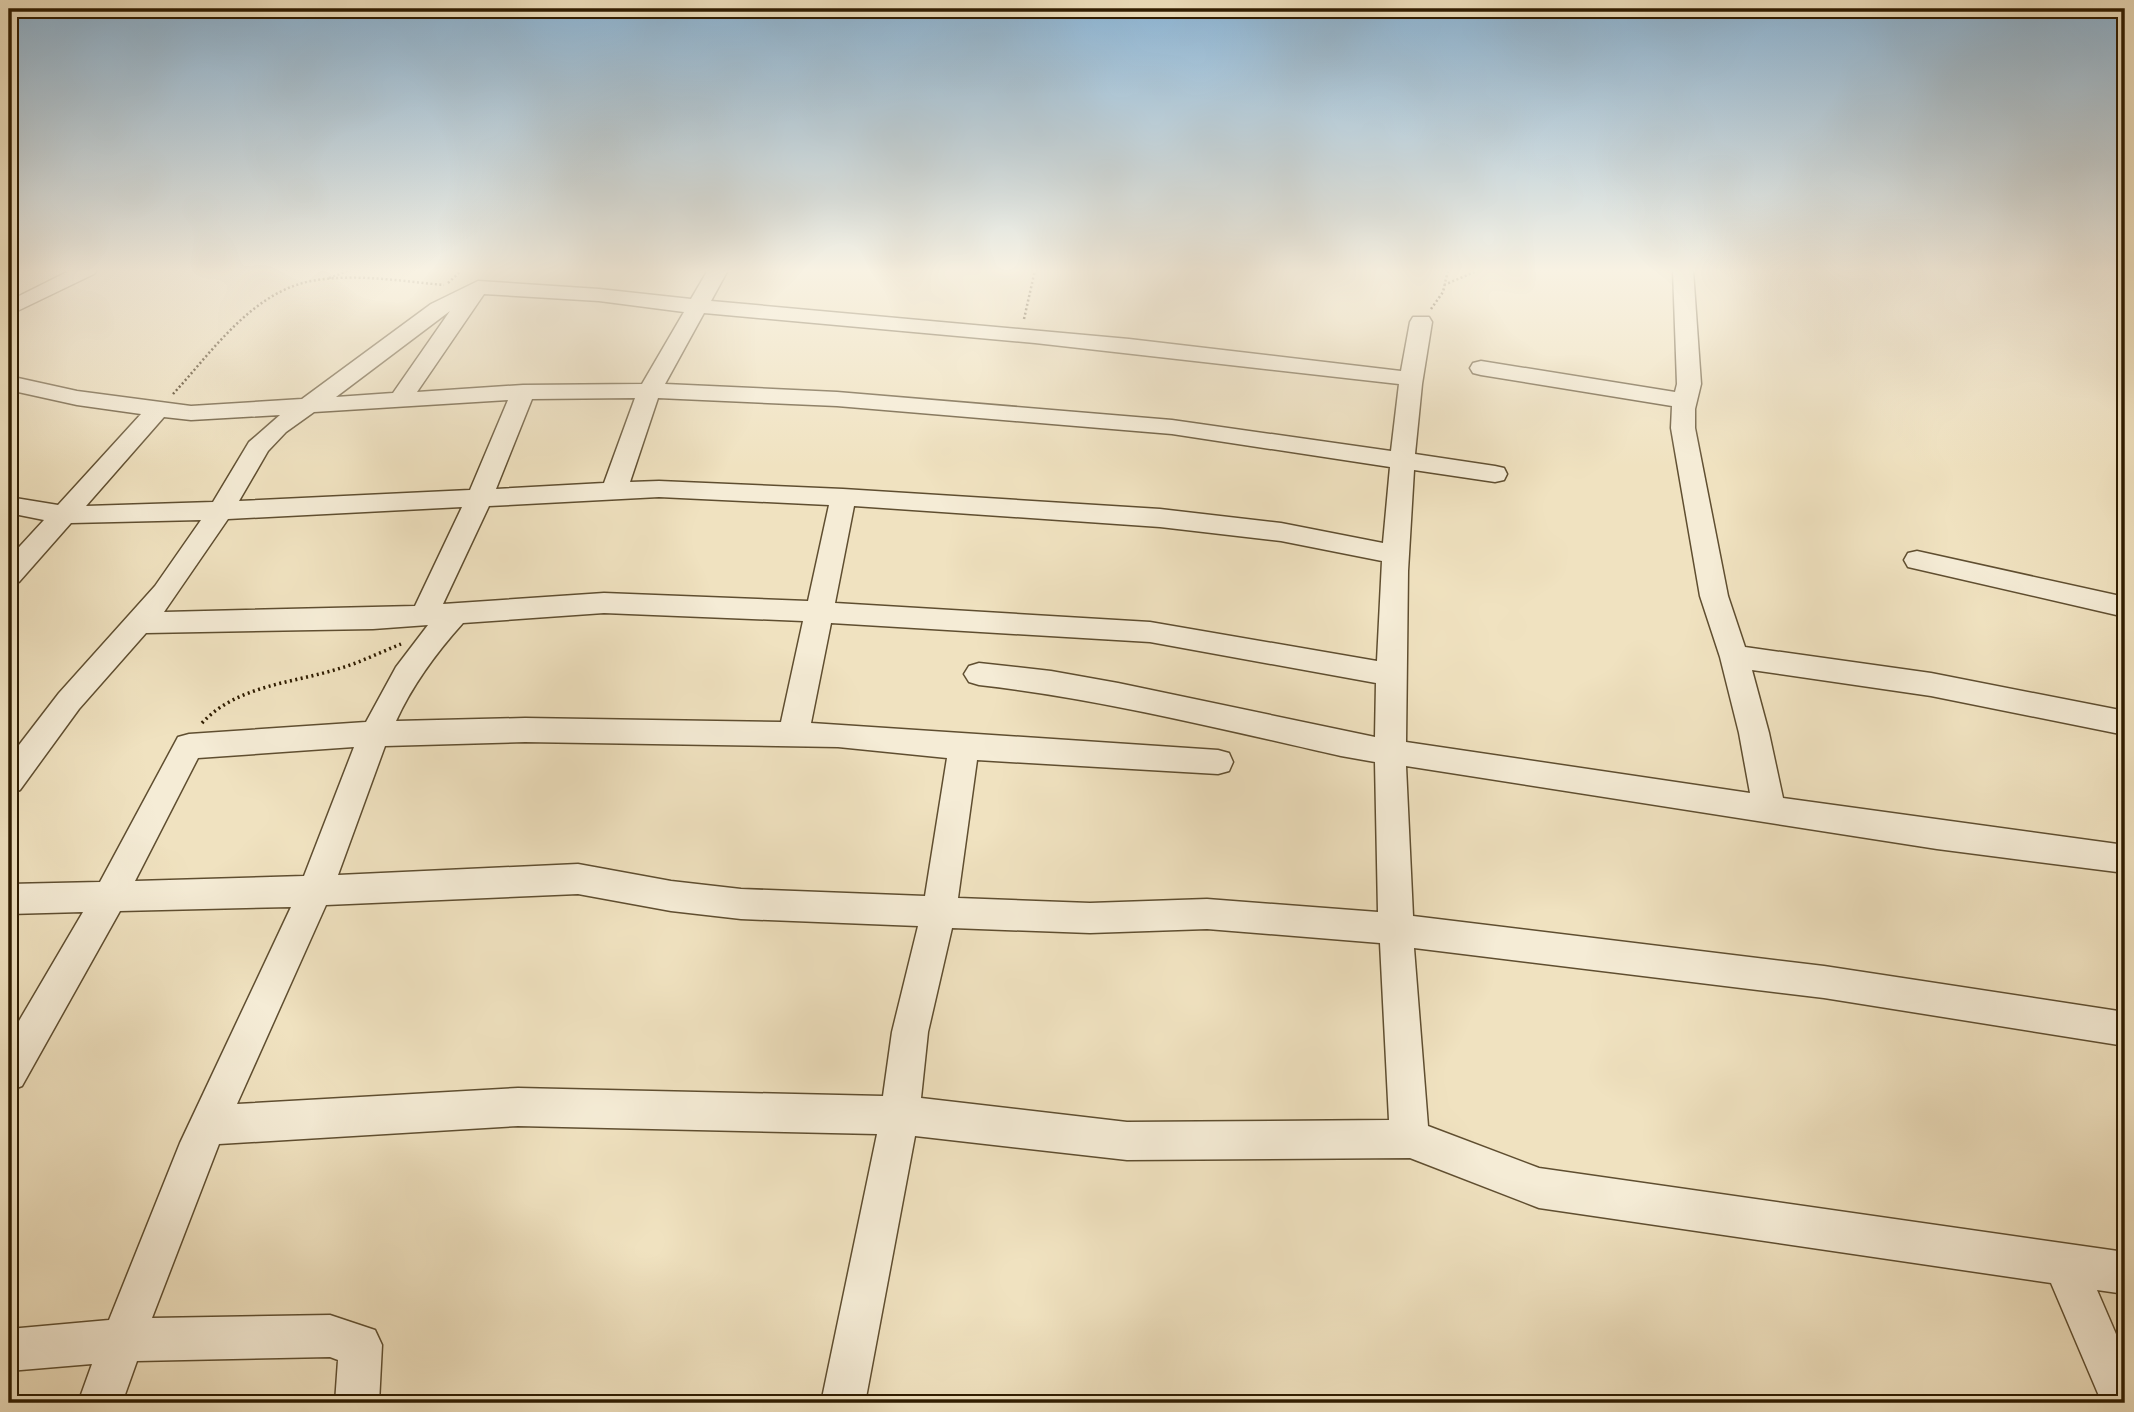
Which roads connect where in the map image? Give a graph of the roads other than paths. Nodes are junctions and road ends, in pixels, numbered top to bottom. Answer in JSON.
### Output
{"nodes":[{"id":1,"x":403,"y":336,"type":"edge"},
{"id":2,"x":444,"y":336,"type":"edge"},
{"id":3,"x":679,"y":336,"type":"edge"},
{"id":4,"x":1029,"y":336,"type":"edge"},
{"id":5,"x":1418,"y":336,"type":"edge"},
{"id":6,"x":1686,"y":336,"type":"edge"},
{"id":7,"x":1481,"y":368,"type":"dead end"},
{"id":8,"x":1411,"y":379,"type":"junction"},
{"id":9,"x":9,"y":383,"type":"edge"},
{"id":10,"x":523,"y":392,"type":"junction"},
{"id":11,"x":649,"y":392,"type":"junction"},
{"id":12,"x":400,"y":400,"type":"junction"},
{"id":13,"x":1685,"y":401,"type":"junction"},
{"id":14,"x":310,"y":405,"type":"junction"},
{"id":15,"x":159,"y":408,"type":"junction"},
{"id":16,"x":1403,"y":462,"type":"junction"},
{"id":17,"x":1496,"y":474,"type":"dead end"},
{"id":18,"x":614,"y":491,"type":"junction"},
{"id":19,"x":480,"y":497,"type":"junction"},
{"id":20,"x":843,"y":497,"type":"junction"},
{"id":21,"x":9,"y":505,"type":"edge"},
{"id":22,"x":221,"y":510,"type":"junction"},
{"id":23,"x":62,"y":514,"type":"junction"},
{"id":24,"x":1395,"y":555,"type":"junction"},
{"id":25,"x":1917,"y":560,"type":"dead end"},
{"id":26,"x":9,"y":575,"type":"edge"},
{"id":27,"x":2125,"y":607,"type":"edge"},
{"id":28,"x":820,"y":612,"type":"junction"},
{"id":29,"x":455,"y":614,"type":"junction"},
{"id":30,"x":424,"y":616,"type":"junction"},
{"id":31,"x":139,"y":623,"type":"junction"},
{"id":32,"x":1734,"y":657,"type":"junction"},
{"id":33,"x":979,"y":674,"type":"dead end"},
{"id":34,"x":1391,"y":675,"type":"junction"},
{"id":35,"x":2125,"y":723,"type":"edge"},
{"id":36,"x":373,"y":734,"type":"junction"},
{"id":37,"x":794,"y":734,"type":"junction"},
{"id":38,"x":964,"y":747,"type":"junction"},
{"id":39,"x":1391,"y":751,"type":"junction"},
{"id":40,"x":1218,"y":762,"type":"dead end"},
{"id":41,"x":9,"y":781,"type":"edge"},
{"id":42,"x":1769,"y":810,"type":"junction"},
{"id":43,"x":2125,"y":859,"type":"edge"},
{"id":44,"x":315,"y":890,"type":"junction"},
{"id":45,"x":110,"y":897,"type":"junction"},
{"id":46,"x":9,"y":899,"type":"edge"},
{"id":47,"x":939,"y":912,"type":"junction"},
{"id":48,"x":1394,"y":929,"type":"junction"},
{"id":49,"x":2125,"y":1029,"type":"edge"},
{"id":50,"x":9,"y":1073,"type":"edge"},
{"id":51,"x":900,"y":1115,"type":"junction"},
{"id":52,"x":208,"y":1125,"type":"junction"},
{"id":53,"x":1409,"y":1139,"type":"junction"},
{"id":54,"x":2065,"y":1266,"type":"junction"},
{"id":55,"x":2125,"y":1273,"type":"edge"},
{"id":56,"x":122,"y":1340,"type":"junction"},
{"id":57,"x":9,"y":1350,"type":"edge"},
{"id":58,"x":100,"y":1403,"type":"edge"},
{"id":59,"x":357,"y":1403,"type":"edge"},
{"id":60,"x":843,"y":1403,"type":"edge"},
{"id":61,"x":2124,"y":1403,"type":"edge"}],
"edges":[{"from":1,"to":14,"type":"street"},
{"from":2,"to":12,"type":"street"},
{"from":3,"to":11,"type":"street"},
{"from":4,"to":8,"type":"street"},
{"from":5,"to":8,"type":"street"},
{"from":6,"to":13,"type":"street"},
{"from":7,"to":13,"type":"street"},
{"from":8,"to":16,"type":"street"},
{"from":9,"to":15,"type":"street"},
{"from":10,"to":11,"type":"street"},
{"from":10,"to":12,"type":"street"},
{"from":10,"to":19,"type":"street"},
{"from":11,"to":16,"type":"street"},
{"from":11,"to":18,"type":"street"},
{"from":12,"to":14,"type":"street"},
{"from":13,"to":32,"type":"street"},
{"from":14,"to":15,"type":"street"},
{"from":14,"to":22,"type":"street"},
{"from":15,"to":23,"type":"street"},
{"from":16,"to":17,"type":"street"},
{"from":16,"to":24,"type":"street"},
{"from":18,"to":19,"type":"street"},
{"from":18,"to":20,"type":"street"},
{"from":19,"to":22,"type":"street"},
{"from":19,"to":30,"type":"street"},
{"from":20,"to":24,"type":"street"},
{"from":20,"to":28,"type":"street"},
{"from":21,"to":23,"type":"street"},
{"from":22,"to":23,"type":"street"},
{"from":22,"to":31,"type":"street"},
{"from":23,"to":26,"type":"street"},
{"from":24,"to":34,"type":"street"},
{"from":25,"to":27,"type":"street"},
{"from":28,"to":29,"type":"street"},
{"from":28,"to":34,"type":"street"},
{"from":28,"to":37,"type":"street"},
{"from":29,"to":30,"type":"street"},
{"from":29,"to":36,"type":"street"},
{"from":30,"to":31,"type":"street"},
{"from":31,"to":41,"type":"street"},
{"from":32,"to":35,"type":"street"},
{"from":32,"to":42,"type":"street"},
{"from":33,"to":39,"type":"street"},
{"from":34,"to":39,"type":"street"},
{"from":36,"to":37,"type":"street"},
{"from":36,"to":44,"type":"street"},
{"from":36,"to":45,"type":"street"},
{"from":37,"to":38,"type":"street"},
{"from":38,"to":40,"type":"street"},
{"from":38,"to":47,"type":"street"},
{"from":39,"to":42,"type":"street"},
{"from":39,"to":48,"type":"street"},
{"from":42,"to":43,"type":"street"},
{"from":44,"to":45,"type":"street"},
{"from":44,"to":47,"type":"street"},
{"from":44,"to":52,"type":"street"},
{"from":45,"to":46,"type":"street"},
{"from":45,"to":50,"type":"street"},
{"from":47,"to":48,"type":"street"},
{"from":47,"to":51,"type":"street"},
{"from":48,"to":49,"type":"street"},
{"from":48,"to":53,"type":"street"},
{"from":51,"to":52,"type":"street"},
{"from":51,"to":53,"type":"street"},
{"from":51,"to":60,"type":"street"},
{"from":52,"to":56,"type":"street"},
{"from":53,"to":54,"type":"street"},
{"from":54,"to":55,"type":"street"},
{"from":54,"to":61,"type":"street"},
{"from":56,"to":57,"type":"street"},
{"from":56,"to":58,"type":"street"},
{"from":56,"to":59,"type":"street"}]}
